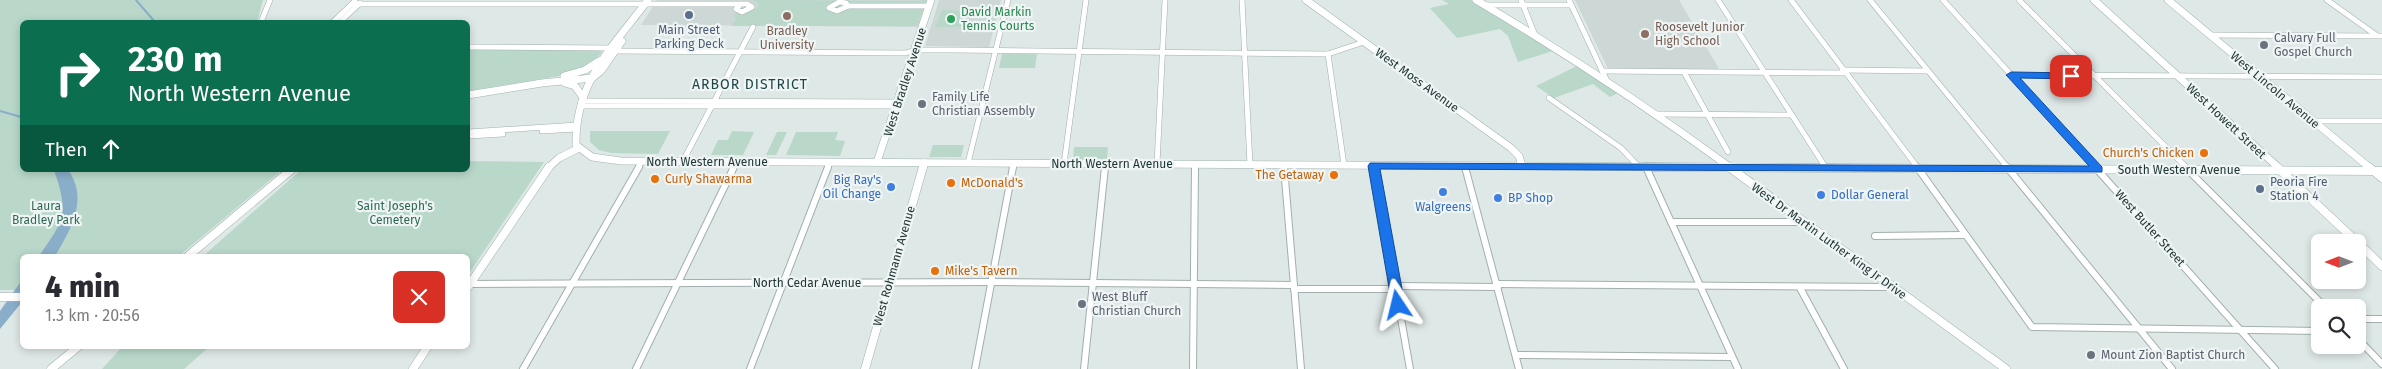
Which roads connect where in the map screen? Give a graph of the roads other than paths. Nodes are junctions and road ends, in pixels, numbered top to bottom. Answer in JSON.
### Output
{"nodes":[{"id":1,"x":270,"y":0,"type":"edge"},
{"id":2,"x":1008,"y":0,"type":"edge"},
{"id":3,"x":1086,"y":0,"type":"edge"},
{"id":4,"x":1166,"y":0,"type":"edge"},
{"id":5,"x":1242,"y":0,"type":"edge"},
{"id":6,"x":1306,"y":0,"type":"edge"},
{"id":7,"x":1476,"y":0,"type":"edge"},
{"id":8,"x":1718,"y":0,"type":"edge"},
{"id":9,"x":1791,"y":0,"type":"edge"},
{"id":10,"x":1870,"y":0,"type":"edge"},
{"id":11,"x":1943,"y":0,"type":"edge"},
{"id":12,"x":2019,"y":0,"type":"edge"},
{"id":13,"x":2094,"y":0,"type":"edge"},
{"id":14,"x":2168,"y":0,"type":"edge"},
{"id":15,"x":2327,"y":0,"type":"edge"},
{"id":16,"x":358,"y":2,"type":"edge"},
{"id":17,"x":646,"y":2,"type":"edge"},
{"id":18,"x":1522,"y":2,"type":"edge"},
{"id":19,"x":1570,"y":2,"type":"edge"},
{"id":20,"x":930,"y":3,"type":"edge"},
{"id":21,"x":1484,"y":5,"type":"junction"},
{"id":22,"x":739,"y":6,"type":"dead end"},
{"id":23,"x":848,"y":6,"type":"dead end"},
{"id":24,"x":262,"y":20,"type":"edge"},
{"id":25,"x":336,"y":20,"type":"edge"},
{"id":26,"x":342,"y":20,"type":"edge"},
{"id":27,"x":753,"y":27,"type":"dead end"},
{"id":28,"x":1535,"y":35,"type":"junction"},
{"id":29,"x":2209,"y":35,"type":"junction"},
{"id":30,"x":2380,"y":37,"type":"edge"},
{"id":31,"x":1364,"y":42,"type":"junction"},
{"id":32,"x":470,"y":46,"type":"edge"},
{"id":33,"x":614,"y":49,"type":"junction"},
{"id":34,"x":740,"y":50,"type":"junction"},
{"id":35,"x":912,"y":51,"type":"junction"},
{"id":36,"x":996,"y":51,"type":"junction"},
{"id":37,"x":1080,"y":51,"type":"junction"},
{"id":38,"x":1163,"y":52,"type":"junction"},
{"id":39,"x":1244,"y":54,"type":"junction"},
{"id":40,"x":1328,"y":54,"type":"junction"},
{"id":41,"x":604,"y":57,"type":"junction"},
{"id":42,"x":1602,"y":71,"type":"junction"},
{"id":43,"x":1928,"y":71,"type":"junction"},
{"id":44,"x":1684,"y":72,"type":"junction"},
{"id":45,"x":1764,"y":72,"type":"junction"},
{"id":46,"x":1843,"y":72,"type":"junction"},
{"id":47,"x":2011,"y":75,"type":"junction"},
{"id":48,"x":2094,"y":76,"type":"junction"},
{"id":49,"x":2179,"y":76,"type":"junction"},
{"id":50,"x":2258,"y":76,"type":"junction"},
{"id":51,"x":2382,"y":77,"type":"edge"},
{"id":52,"x":592,"y":78,"type":"junction"},
{"id":53,"x":1607,"y":81,"type":"junction"},
{"id":54,"x":536,"y":84,"type":"junction"},
{"id":55,"x":470,"y":95,"type":"edge"},
{"id":56,"x":1549,"y":98,"type":"dead end"},
{"id":57,"x":581,"y":101,"type":"junction"},
{"id":58,"x":713,"y":103,"type":"junction"},
{"id":59,"x":898,"y":104,"type":"junction"},
{"id":60,"x":1657,"y":114,"type":"junction"},
{"id":61,"x":1706,"y":114,"type":"junction"},
{"id":62,"x":1792,"y":115,"type":"junction"},
{"id":63,"x":2312,"y":121,"type":"junction"},
{"id":64,"x":2382,"y":121,"type":"edge"},
{"id":65,"x":576,"y":127,"type":"junction"},
{"id":66,"x":470,"y":132,"type":"edge"},
{"id":67,"x":470,"y":136,"type":"edge"},
{"id":68,"x":580,"y":150,"type":"junction"},
{"id":69,"x":1728,"y":152,"type":"dead end"},
{"id":70,"x":642,"y":161,"type":"junction"},
{"id":71,"x":683,"y":162,"type":"junction"},
{"id":72,"x":736,"y":162,"type":"junction"},
{"id":73,"x":830,"y":162,"type":"junction"},
{"id":74,"x":877,"y":162,"type":"junction"},
{"id":75,"x":924,"y":163,"type":"junction"},
{"id":76,"x":968,"y":163,"type":"junction"},
{"id":77,"x":1014,"y":164,"type":"junction"},
{"id":78,"x":1064,"y":164,"type":"junction"},
{"id":79,"x":1105,"y":164,"type":"junction"},
{"id":80,"x":1157,"y":164,"type":"junction"},
{"id":81,"x":1195,"y":164,"type":"junction"},
{"id":82,"x":1250,"y":165,"type":"junction"},
{"id":83,"x":1284,"y":165,"type":"junction"},
{"id":84,"x":1344,"y":165,"type":"junction"},
{"id":85,"x":1374,"y":166,"type":"junction"},
{"id":86,"x":1465,"y":166,"type":"junction"},
{"id":87,"x":1522,"y":166,"type":"junction"},
{"id":88,"x":1642,"y":166,"type":"junction"},
{"id":89,"x":1729,"y":167,"type":"junction"},
{"id":90,"x":1826,"y":168,"type":"junction"},
{"id":91,"x":1918,"y":168,"type":"junction"},
{"id":92,"x":2008,"y":169,"type":"junction"},
{"id":93,"x":2098,"y":170,"type":"junction"},
{"id":94,"x":2191,"y":170,"type":"junction"},
{"id":95,"x":2280,"y":171,"type":"junction"},
{"id":96,"x":2373,"y":171,"type":"junction"},
{"id":97,"x":2382,"y":171,"type":"edge"},
{"id":98,"x":289,"y":172,"type":"edge"},
{"id":99,"x":2382,"y":178,"type":"edge"},
{"id":100,"x":232,"y":219,"type":"junction"},
{"id":101,"x":1671,"y":222,"type":"junction"},
{"id":102,"x":1803,"y":222,"type":"junction"},
{"id":103,"x":2347,"y":234,"type":"edge"},
{"id":104,"x":1965,"y":235,"type":"junction"},
{"id":105,"x":1875,"y":236,"type":"dead end"},
{"id":106,"x":2366,"y":251,"type":"edge"},
{"id":107,"x":184,"y":254,"type":"edge"},
{"id":108,"x":190,"y":254,"type":"edge"},
{"id":109,"x":2382,"y":266,"type":"edge"},
{"id":110,"x":992,"y":282,"type":"junction"},
{"id":111,"x":1092,"y":282,"type":"junction"},
{"id":112,"x":573,"y":283,"type":"junction"},
{"id":113,"x":676,"y":283,"type":"junction"},
{"id":114,"x":783,"y":283,"type":"junction"},
{"id":115,"x":890,"y":283,"type":"junction"},
{"id":116,"x":470,"y":284,"type":"edge"},
{"id":117,"x":1194,"y":284,"type":"junction"},
{"id":118,"x":470,"y":285,"type":"edge"},
{"id":119,"x":1497,"y":286,"type":"junction"},
{"id":120,"x":1294,"y":287,"type":"junction"},
{"id":121,"x":1701,"y":287,"type":"junction"},
{"id":122,"x":1891,"y":287,"type":"junction"},
{"id":123,"x":1396,"y":288,"type":"junction"},
{"id":124,"x":1800,"y":288,"type":"junction"},
{"id":125,"x":3,"y":297,"type":"edge"},
{"id":126,"x":20,"y":297,"type":"edge"},
{"id":127,"x":2317,"y":299,"type":"edge"},
{"id":128,"x":2366,"y":319,"type":"edge"},
{"id":129,"x":2382,"y":319,"type":"edge"},
{"id":130,"x":2139,"y":329,"type":"junction"},
{"id":131,"x":2240,"y":331,"type":"junction"},
{"id":132,"x":2311,"y":331,"type":"edge"},
{"id":133,"x":2366,"y":347,"type":"edge"},
{"id":134,"x":75,"y":349,"type":"edge"},
{"id":135,"x":426,"y":349,"type":"edge"},
{"id":136,"x":1516,"y":355,"type":"junction"},
{"id":137,"x":1732,"y":357,"type":"junction"},
{"id":138,"x":2382,"y":364,"type":"edge"},
{"id":139,"x":52,"y":369,"type":"edge"},
{"id":140,"x":413,"y":369,"type":"edge"},
{"id":141,"x":523,"y":369,"type":"edge"},
{"id":142,"x":636,"y":369,"type":"edge"},
{"id":143,"x":750,"y":369,"type":"edge"},
{"id":144,"x":865,"y":369,"type":"edge"},
{"id":145,"x":975,"y":369,"type":"edge"},
{"id":146,"x":1084,"y":369,"type":"edge"},
{"id":147,"x":1193,"y":369,"type":"edge"},
{"id":148,"x":1301,"y":369,"type":"edge"},
{"id":149,"x":1410,"y":369,"type":"edge"},
{"id":150,"x":1520,"y":369,"type":"edge"},
{"id":151,"x":1738,"y":369,"type":"edge"},
{"id":152,"x":1844,"y":369,"type":"edge"},
{"id":153,"x":2006,"y":369,"type":"edge"},
{"id":154,"x":2172,"y":369,"type":"edge"},
{"id":155,"x":2275,"y":369,"type":"edge"}],
"edges":[{"from":1,"to":24,"type":"street"},
{"from":2,"to":36,"type":"street"},
{"from":3,"to":37,"type":"street"},
{"from":4,"to":38,"type":"street"},
{"from":5,"to":39,"type":"street"},
{"from":6,"to":31,"type":"main road","name":"West Moss Avenue"},
{"from":7,"to":21,"type":"main road","name":"West Dr Martin Luther King Jr Drive"},
{"from":8,"to":45,"type":"street"},
{"from":9,"to":46,"type":"street"},
{"from":10,"to":43,"type":"street"},
{"from":11,"to":47,"type":"street","name":"West Butler Street"},
{"from":12,"to":48,"type":"street"},
{"from":13,"to":49,"type":"main road","name":"West Howett Street"},
{"from":14,"to":29,"type":"main road","name":"West Lincoln Avenue"},
{"from":15,"to":30,"type":"street"},
{"from":16,"to":17,"type":"street"},
{"from":16,"to":25,"type":"street"},
{"from":16,"to":26,"type":"street"},
{"from":17,"to":22,"type":"street"},
{"from":17,"to":33,"type":"main road"},
{"from":18,"to":19,"type":"street"},
{"from":18,"to":21,"type":"street"},
{"from":18,"to":28,"type":"street"},
{"from":19,"to":42,"type":"street"},
{"from":20,"to":23,"type":"street"},
{"from":20,"to":35,"type":"main road","name":"West Bradley Avenue"},
{"from":21,"to":28,"type":"main road","name":"West Dr Martin Luther King Jr Drive"},
{"from":27,"to":34,"type":"street"},
{"from":28,"to":53,"type":"main road","name":"West Dr Martin Luther King Jr Drive"},
{"from":29,"to":30,"type":"street"},
{"from":29,"to":50,"type":"main road","name":"West Lincoln Avenue"},
{"from":31,"to":40,"type":"street"},
{"from":31,"to":87,"type":"main road","name":"West Moss Avenue"},
{"from":32,"to":33,"type":"street"},
{"from":33,"to":34,"type":"street"},
{"from":33,"to":41,"type":"main road"},
{"from":33,"to":52,"type":"main road"},
{"from":34,"to":35,"type":"street"},
{"from":34,"to":58,"type":"street"},
{"from":35,"to":36,"type":"street"},
{"from":35,"to":59,"type":"main road","name":"West Bradley Avenue"},
{"from":36,"to":37,"type":"street"},
{"from":36,"to":76,"type":"street"},
{"from":37,"to":38,"type":"street"},
{"from":37,"to":78,"type":"street"},
{"from":38,"to":39,"type":"street"},
{"from":38,"to":80,"type":"street"},
{"from":39,"to":40,"type":"street"},
{"from":39,"to":82,"type":"street"},
{"from":40,"to":84,"type":"street"},
{"from":41,"to":52,"type":"main road"},
{"from":41,"to":54,"type":"main road"},
{"from":42,"to":44,"type":"street"},
{"from":42,"to":53,"type":"street"},
{"from":43,"to":46,"type":"street"},
{"from":43,"to":92,"type":"street"},
{"from":44,"to":45,"type":"street"},
{"from":44,"to":61,"type":"street"},
{"from":45,"to":46,"type":"street"},
{"from":45,"to":62,"type":"street"},
{"from":46,"to":91,"type":"street"},
{"from":47,"to":48,"type":"street"},
{"from":47,"to":93,"type":"street","name":"West Butler Street"},
{"from":48,"to":49,"type":"street"},
{"from":48,"to":94,"type":"street"},
{"from":49,"to":50,"type":"street"},
{"from":49,"to":95,"type":"main road","name":"West Howett Street"},
{"from":50,"to":51,"type":"street"},
{"from":50,"to":63,"type":"main road","name":"West Lincoln Avenue"},
{"from":52,"to":54,"type":"main road"},
{"from":52,"to":57,"type":"main road"},
{"from":53,"to":60,"type":"main road","name":"West Dr Martin Luther King Jr Drive"},
{"from":54,"to":55,"type":"main road"},
{"from":54,"to":57,"type":"main road"},
{"from":56,"to":88,"type":"street"},
{"from":57,"to":58,"type":"street"},
{"from":57,"to":65,"type":"main road"},
{"from":58,"to":59,"type":"street"},
{"from":58,"to":71,"type":"street"},
{"from":59,"to":74,"type":"main road","name":"West Bradley Avenue"},
{"from":60,"to":61,"type":"street"},
{"from":60,"to":89,"type":"main road","name":"West Dr Martin Luther King Jr Drive"},
{"from":61,"to":62,"type":"street"},
{"from":61,"to":69,"type":"street"},
{"from":62,"to":90,"type":"street"},
{"from":63,"to":64,"type":"street"},
{"from":63,"to":96,"type":"main road","name":"West Lincoln Avenue"},
{"from":65,"to":66,"type":"street"},
{"from":65,"to":67,"type":"street"},
{"from":65,"to":68,"type":"main road"},
{"from":68,"to":70,"type":"main road","name":"North Western Avenue"},
{"from":68,"to":116,"type":"main road"},
{"from":70,"to":71,"type":"main road","name":"North Western Avenue"},
{"from":70,"to":112,"type":"street"},
{"from":71,"to":72,"type":"main road","name":"North Western Avenue"},
{"from":72,"to":73,"type":"main road","name":"North Western Avenue"},
{"from":72,"to":113,"type":"street"},
{"from":73,"to":74,"type":"main road","name":"North Western Avenue"},
{"from":73,"to":114,"type":"street"},
{"from":74,"to":75,"type":"main road","name":"North Western Avenue"},
{"from":75,"to":76,"type":"main road","name":"North Western Avenue"},
{"from":75,"to":115,"type":"main road","name":"West Rohmann Avenue"},
{"from":76,"to":77,"type":"main road","name":"North Western Avenue"},
{"from":77,"to":78,"type":"main road","name":"North Western Avenue"},
{"from":77,"to":110,"type":"street"},
{"from":78,"to":79,"type":"main road","name":"North Western Avenue"},
{"from":79,"to":80,"type":"main road","name":"North Western Avenue"},
{"from":79,"to":111,"type":"street"},
{"from":80,"to":81,"type":"main road","name":"North Western Avenue"},
{"from":81,"to":82,"type":"main road","name":"North Western Avenue"},
{"from":81,"to":117,"type":"street"},
{"from":82,"to":83,"type":"main road","name":"North Western Avenue"},
{"from":83,"to":84,"type":"main road","name":"North Western Avenue"},
{"from":83,"to":120,"type":"street"},
{"from":84,"to":85,"type":"main road","name":"North Western Avenue"},
{"from":85,"to":86,"type":"main road","name":"North Western Avenue"},
{"from":85,"to":123,"type":"street"},
{"from":86,"to":87,"type":"main road","name":"North Western Avenue"},
{"from":86,"to":119,"type":"street"},
{"from":87,"to":88,"type":"main road","name":"North Western Avenue"},
{"from":88,"to":89,"type":"main road","name":"South Western Avenue"},
{"from":88,"to":101,"type":"street"},
{"from":89,"to":90,"type":"main road","name":"South Western Avenue"},
{"from":89,"to":102,"type":"main road","name":"West Dr Martin Luther King Jr Drive"},
{"from":90,"to":91,"type":"main road","name":"South Western Avenue"},
{"from":91,"to":92,"type":"main road","name":"South Western Avenue"},
{"from":91,"to":104,"type":"street"},
{"from":92,"to":93,"type":"main road","name":"South Western Avenue"},
{"from":92,"to":130,"type":"street"},
{"from":93,"to":94,"type":"main road","name":"South Western Avenue"},
{"from":93,"to":131,"type":"street","name":"West Butler Street"},
{"from":94,"to":95,"type":"main road","name":"South Western Avenue"},
{"from":94,"to":127,"type":"street"},
{"from":95,"to":96,"type":"main road","name":"South Western Avenue"},
{"from":95,"to":103,"type":"main road","name":"West Howett Street"},
{"from":96,"to":97,"type":"main road","name":"South Western Avenue"},
{"from":96,"to":99,"type":"main road","name":"West Lincoln Avenue"},
{"from":98,"to":100,"type":"main road"},
{"from":100,"to":107,"type":"main road"},
{"from":100,"to":108,"type":"main road"},
{"from":101,"to":102,"type":"street"},
{"from":101,"to":121,"type":"street"},
{"from":102,"to":122,"type":"main road","name":"West Dr Martin Luther King Jr Drive"},
{"from":104,"to":105,"type":"street"},
{"from":104,"to":130,"type":"street"},
{"from":106,"to":109,"type":"main road","name":"West Howett Street"},
{"from":110,"to":111,"type":"street","name":"North Cedar Avenue"},
{"from":110,"to":115,"type":"street","name":"North Cedar Avenue"},
{"from":110,"to":145,"type":"street"},
{"from":111,"to":117,"type":"street","name":"North Cedar Avenue"},
{"from":111,"to":146,"type":"street"},
{"from":112,"to":113,"type":"street","name":"North Cedar Avenue"},
{"from":112,"to":118,"type":"street","name":"North Cedar Avenue"},
{"from":112,"to":141,"type":"street"},
{"from":113,"to":114,"type":"street","name":"North Cedar Avenue"},
{"from":113,"to":142,"type":"street"},
{"from":114,"to":115,"type":"street","name":"North Cedar Avenue"},
{"from":114,"to":143,"type":"street"},
{"from":115,"to":144,"type":"main road","name":"West Rohmann Avenue"},
{"from":117,"to":120,"type":"street","name":"North Cedar Avenue"},
{"from":117,"to":147,"type":"street"},
{"from":119,"to":121,"type":"street","name":"North Cedar Avenue"},
{"from":119,"to":123,"type":"street","name":"North Cedar Avenue"},
{"from":119,"to":136,"type":"street"},
{"from":120,"to":123,"type":"street","name":"North Cedar Avenue"},
{"from":120,"to":148,"type":"street"},
{"from":121,"to":124,"type":"street","name":"North Cedar Avenue"},
{"from":121,"to":137,"type":"street"},
{"from":122,"to":124,"type":"street","name":"North Cedar Avenue"},
{"from":122,"to":153,"type":"main road","name":"West Dr Martin Luther King Jr Drive"},
{"from":123,"to":149,"type":"street"},
{"from":124,"to":152,"type":"street"},
{"from":125,"to":126,"type":"main road"},
{"from":128,"to":129,"type":"street"},
{"from":130,"to":131,"type":"street"},
{"from":130,"to":154,"type":"street"},
{"from":131,"to":132,"type":"street"},
{"from":131,"to":155,"type":"street","name":"West Butler Street"},
{"from":133,"to":138,"type":"street"},
{"from":134,"to":139,"type":"main road"},
{"from":135,"to":140,"type":"main road"},
{"from":136,"to":137,"type":"street"},
{"from":136,"to":150,"type":"street"},
{"from":137,"to":151,"type":"street"}]}
